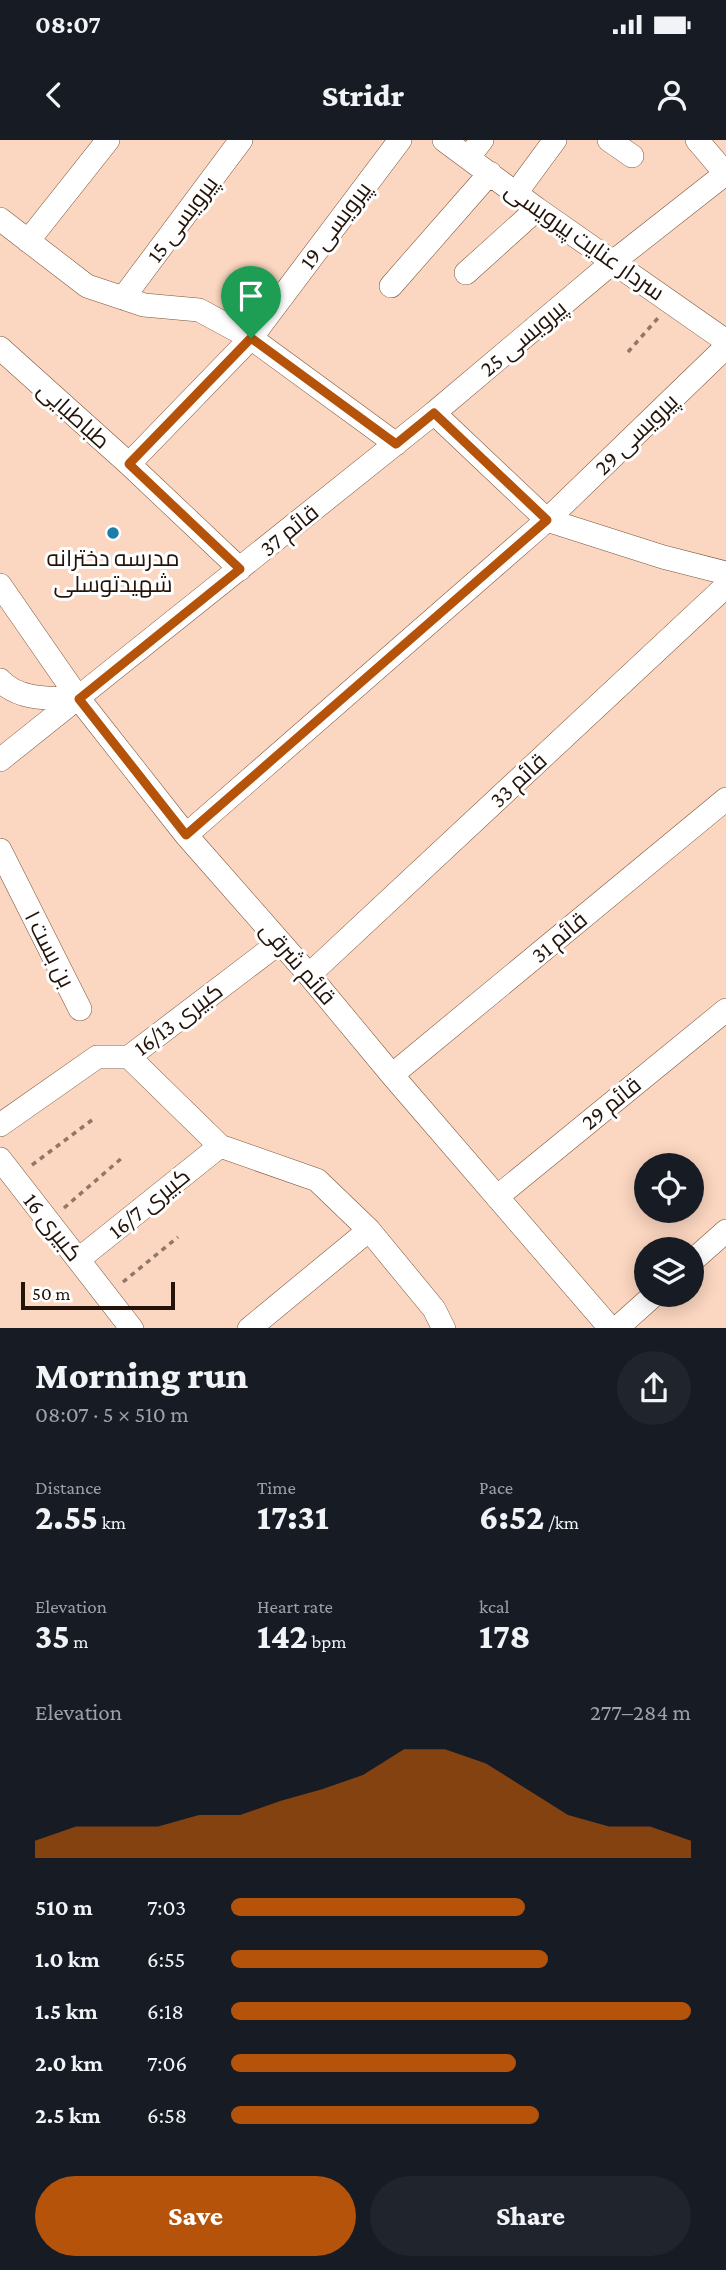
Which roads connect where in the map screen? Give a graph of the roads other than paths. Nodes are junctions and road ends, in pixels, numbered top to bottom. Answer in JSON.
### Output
{"nodes":[{"id":1,"x":107,"y":140,"type":"edge"},
{"id":2,"x":241,"y":140,"type":"edge"},
{"id":3,"x":400,"y":140,"type":"edge"},
{"id":4,"x":555,"y":140,"type":"edge"},
{"id":5,"x":609,"y":140,"type":"edge"},
{"id":6,"x":697,"y":140,"type":"edge"},
{"id":7,"x":460,"y":144,"type":"edge"},
{"id":8,"x":632,"y":156,"type":"dead end"},
{"id":9,"x":489,"y":173,"type":"junction"},
{"id":10,"x":726,"y":174,"type":"edge"},
{"id":11,"x":516,"y":193,"type":"junction"},
{"id":12,"x":537,"y":209,"type":"junction"},
{"id":13,"x":0,"y":219,"type":"edge"},
{"id":14,"x":28,"y":241,"type":"junction"},
{"id":15,"x":612,"y":262,"type":"junction"},
{"id":16,"x":466,"y":273,"type":"dead end"},
{"id":17,"x":391,"y":286,"type":"dead end"},
{"id":18,"x":123,"y":298,"type":"junction"},
{"id":19,"x":251,"y":338,"type":"junction"},
{"id":20,"x":726,"y":341,"type":"edge"},
{"id":21,"x":726,"y":347,"type":"edge"},
{"id":22,"x":0,"y":348,"type":"edge"},
{"id":23,"x":434,"y":413,"type":"junction"},
{"id":24,"x":396,"y":444,"type":"junction"},
{"id":25,"x":129,"y":464,"type":"junction"},
{"id":26,"x":547,"y":520,"type":"junction"},
{"id":27,"x":240,"y":569,"type":"junction"},
{"id":28,"x":726,"y":573,"type":"edge"},
{"id":29,"x":0,"y":585,"type":"edge"},
{"id":30,"x":726,"y":586,"type":"edge"},
{"id":31,"x":0,"y":680,"type":"edge"},
{"id":32,"x":79,"y":699,"type":"junction"},
{"id":33,"x":0,"y":760,"type":"edge"},
{"id":34,"x":726,"y":799,"type":"edge"},
{"id":35,"x":186,"y":835,"type":"junction"},
{"id":36,"x":0,"y":850,"type":"edge"},
{"id":37,"x":280,"y":942,"type":"junction"},
{"id":38,"x":309,"y":975,"type":"junction"},
{"id":39,"x":80,"y":1010,"type":"dead end"},
{"id":40,"x":726,"y":1010,"type":"edge"},
{"id":41,"x":129,"y":1057,"type":"junction"},
{"id":42,"x":392,"y":1075,"type":"junction"},
{"id":43,"x":0,"y":1125,"type":"edge"},
{"id":44,"x":220,"y":1146,"type":"junction"},
{"id":45,"x":0,"y":1159,"type":"edge"},
{"id":46,"x":497,"y":1197,"type":"junction"},
{"id":47,"x":369,"y":1230,"type":"junction"},
{"id":48,"x":726,"y":1231,"type":"edge"},
{"id":49,"x":704,"y":1250,"type":"edge"},
{"id":50,"x":79,"y":1259,"type":"junction"},
{"id":51,"x":639,"y":1307,"type":"edge"},
{"id":52,"x":132,"y":1328,"type":"edge"},
{"id":53,"x":250,"y":1328,"type":"edge"},
{"id":54,"x":444,"y":1328,"type":"edge"},
{"id":55,"x":614,"y":1328,"type":"edge"}],
"edges":[{"from":1,"to":14,"type":"street"},
{"from":2,"to":18,"type":"street","name":"پیرویسی 15"},
{"from":3,"to":19,"type":"street","name":"پیرویسی 19"},
{"from":4,"to":11,"type":"street"},
{"from":5,"to":8,"type":"street"},
{"from":6,"to":10,"type":"street"},
{"from":7,"to":9,"type":"street","name":"سردار عنایت پیرویسی"},
{"from":9,"to":11,"type":"street","name":"سردار عنایت پیرویسی"},
{"from":9,"to":17,"type":"street"},
{"from":10,"to":15,"type":"street","name":"پیرویسی 25"},
{"from":11,"to":12,"type":"street","name":"سردار عنایت پیرویسی"},
{"from":12,"to":15,"type":"street","name":"سردار عنایت پیرویسی"},
{"from":12,"to":16,"type":"street"},
{"from":13,"to":14,"type":"street"},
{"from":14,"to":18,"type":"street"},
{"from":15,"to":20,"type":"street","name":"سردار عنایت پیرویسی"},
{"from":15,"to":23,"type":"street","name":"پیرویسی 25"},
{"from":18,"to":19,"type":"street"},
{"from":19,"to":24,"type":"street"},
{"from":19,"to":25,"type":"street","name":"پیرویسی 19"},
{"from":21,"to":26,"type":"street","name":"پیرویسی 29"},
{"from":22,"to":25,"type":"street","name":"طباطبایی"},
{"from":23,"to":24,"type":"street","name":"قائم 37"},
{"from":23,"to":26,"type":"street"},
{"from":24,"to":27,"type":"street","name":"قائم 37"},
{"from":25,"to":27,"type":"street","name":"طباطبایی"},
{"from":26,"to":28,"type":"street"},
{"from":26,"to":35,"type":"street","name":"پیرویسی 29"},
{"from":27,"to":32,"type":"street","name":"قائم 37"},
{"from":29,"to":32,"type":"street","name":"قائم شرقی"},
{"from":30,"to":38,"type":"street","name":"قائم 33"},
{"from":31,"to":32,"type":"street"},
{"from":32,"to":33,"type":"street","name":"قائم 37"},
{"from":32,"to":35,"type":"street","name":"قائم شرقی"},
{"from":34,"to":42,"type":"street","name":"قائم 31"},
{"from":35,"to":37,"type":"street","name":"قائم شرقی"},
{"from":36,"to":39,"type":"street","name":"بن بست ۱"},
{"from":37,"to":38,"type":"street","name":"قائم شرقی"},
{"from":37,"to":41,"type":"street","name":"کبیری 16/13"},
{"from":38,"to":42,"type":"street","name":"قائم شرقی"},
{"from":40,"to":46,"type":"street","name":"قائم 29"},
{"from":41,"to":43,"type":"street","name":"کبیری 16/13"},
{"from":41,"to":44,"type":"street"},
{"from":42,"to":46,"type":"street","name":"قائم شرقی"},
{"from":44,"to":47,"type":"street"},
{"from":44,"to":50,"type":"street","name":"کبیری 16/7"},
{"from":45,"to":50,"type":"street","name":"کبیری 16"},
{"from":46,"to":55,"type":"street","name":"قائم شرقی"},
{"from":47,"to":53,"type":"street"},
{"from":47,"to":54,"type":"street"},
{"from":48,"to":49,"type":"street"},
{"from":50,"to":52,"type":"street","name":"کبیری 16"},
{"from":51,"to":55,"type":"street"}]}
